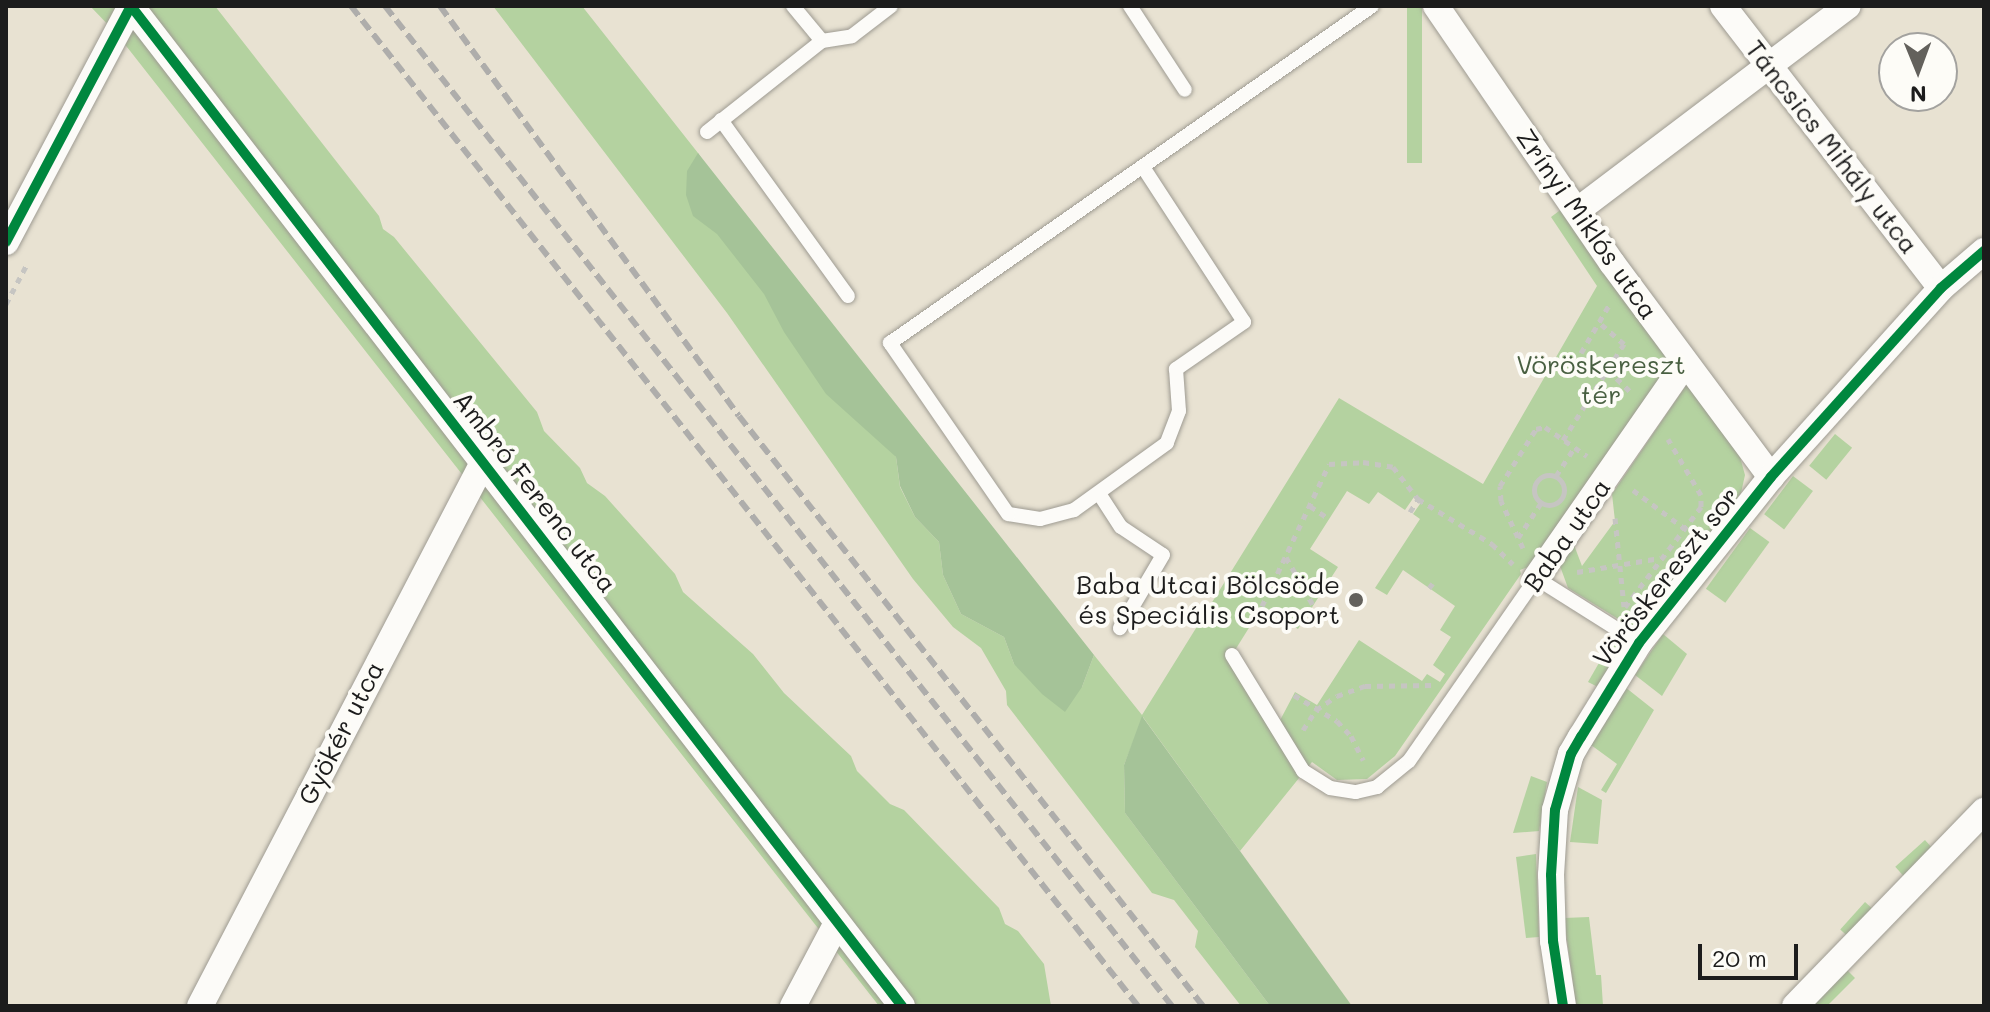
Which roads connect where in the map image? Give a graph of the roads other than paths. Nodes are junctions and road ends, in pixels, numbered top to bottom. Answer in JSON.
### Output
{"nodes":[{"id":1,"x":131,"y":6,"type":"edge"},
{"id":2,"x":793,"y":6,"type":"edge"},
{"id":3,"x":891,"y":6,"type":"edge"},
{"id":4,"x":1130,"y":6,"type":"edge"},
{"id":5,"x":1372,"y":6,"type":"edge"},
{"id":6,"x":1436,"y":6,"type":"edge"},
{"id":7,"x":1723,"y":6,"type":"edge"},
{"id":8,"x":1848,"y":6,"type":"edge"},
{"id":9,"x":822,"y":41,"type":"junction"},
{"id":10,"x":1768,"y":66,"type":"junction"},
{"id":11,"x":1185,"y":90,"type":"dead end"},
{"id":12,"x":721,"y":120,"type":"junction"},
{"id":13,"x":707,"y":132,"type":"dead end"},
{"id":14,"x":1143,"y":167,"type":"junction"},
{"id":15,"x":1578,"y":210,"type":"junction"},
{"id":16,"x":6,"y":242,"type":"edge"},
{"id":17,"x":1984,"y":251,"type":"edge"},
{"id":18,"x":1941,"y":288,"type":"junction"},
{"id":19,"x":848,"y":296,"type":"dead end"},
{"id":20,"x":1685,"y":364,"type":"junction"},
{"id":21,"x":484,"y":461,"type":"junction"},
{"id":22,"x":1771,"y":477,"type":"junction"},
{"id":23,"x":1100,"y":495,"type":"junction"},
{"id":24,"x":1528,"y":574,"type":"junction"},
{"id":25,"x":1120,"y":628,"type":"dead end"},
{"id":26,"x":1639,"y":643,"type":"junction"},
{"id":27,"x":1232,"y":655,"type":"dead end"},
{"id":28,"x":1984,"y":811,"type":"edge"},
{"id":29,"x":837,"y":923,"type":"junction"},
{"id":30,"x":200,"y":1006,"type":"edge"},
{"id":31,"x":793,"y":1006,"type":"edge"},
{"id":32,"x":902,"y":1006,"type":"edge"},
{"id":33,"x":1563,"y":1006,"type":"edge"},
{"id":34,"x":1795,"y":1006,"type":"edge"}],
"edges":[{"from":1,"to":16,"type":"street"},
{"from":1,"to":21,"type":"street","name":"Ambró Ferenc utca"},
{"from":2,"to":9,"type":"lane"},
{"from":3,"to":9,"type":"lane"},
{"from":4,"to":11,"type":"lane"},
{"from":5,"to":14,"type":"lane"},
{"from":6,"to":15,"type":"street","name":"Zrínyi Miklós utca"},
{"from":7,"to":10,"type":"street","name":"Táncsics Mihály utca"},
{"from":8,"to":10,"type":"street"},
{"from":9,"to":12,"type":"lane"},
{"from":10,"to":15,"type":"street"},
{"from":10,"to":18,"type":"street","name":"Táncsics Mihály utca"},
{"from":12,"to":13,"type":"lane"},
{"from":12,"to":19,"type":"lane"},
{"from":14,"to":23,"type":"lane"},
{"from":14,"to":23,"type":"lane"},
{"from":15,"to":20,"type":"street","name":"Zrínyi Miklós utca"},
{"from":17,"to":18,"type":"street","name":"Vöröskereszt sor"},
{"from":18,"to":22,"type":"street","name":"Vöröskereszt sor"},
{"from":20,"to":22,"type":"street","name":"Zrínyi Miklós utca"},
{"from":20,"to":24,"type":"street","name":"Baba utca"},
{"from":21,"to":29,"type":"street","name":"Ambró Ferenc utca"},
{"from":21,"to":30,"type":"street","name":"Gyökér utca"},
{"from":22,"to":26,"type":"street","name":"Vöröskereszt sor"},
{"from":23,"to":25,"type":"lane"},
{"from":24,"to":26,"type":"lane"},
{"from":24,"to":27,"type":"lane","name":"Baba utca"},
{"from":26,"to":33,"type":"street","name":"Vöröskereszt sor"},
{"from":28,"to":34,"type":"street"},
{"from":29,"to":31,"type":"street"},
{"from":29,"to":32,"type":"street","name":"Ambró Ferenc utca"}]}
